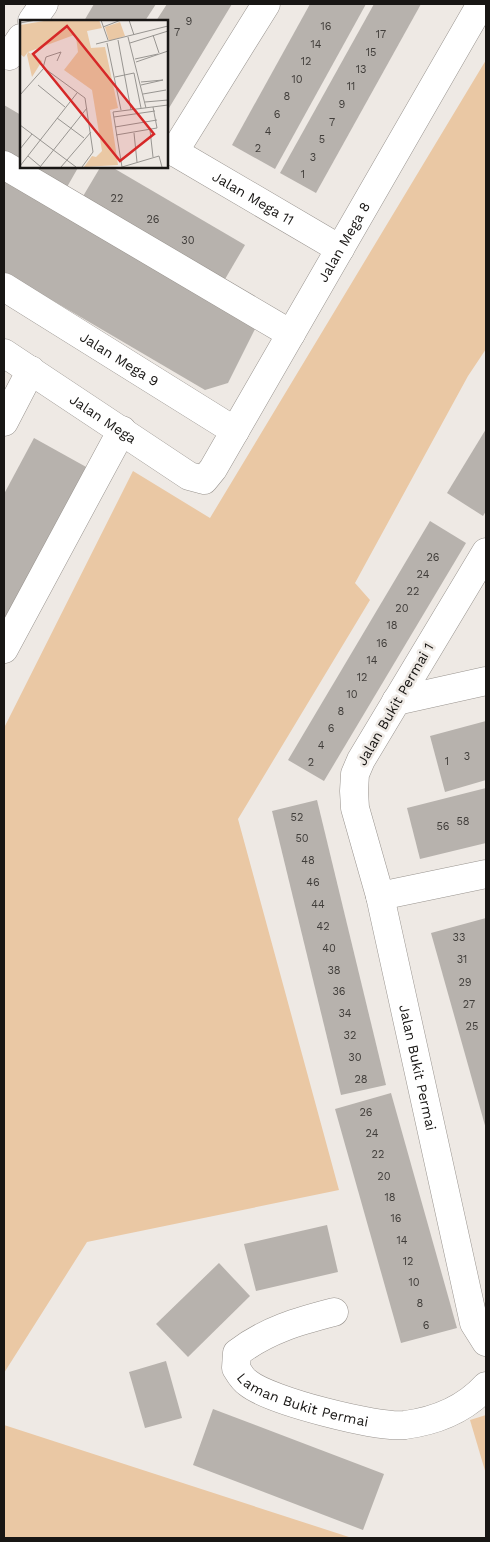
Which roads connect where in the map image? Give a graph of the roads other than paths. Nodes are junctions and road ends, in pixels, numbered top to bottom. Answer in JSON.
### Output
{"nodes":[{"id":1,"x":44,"y":4,"type":"edge"},
{"id":2,"x":266,"y":4,"type":"edge"},
{"id":3,"x":481,"y":4,"type":"edge"},
{"id":4,"x":33,"y":20,"type":"edge"},
{"id":5,"x":170,"y":149,"type":"edge"},
{"id":6,"x":4,"y":165,"type":"edge"},
{"id":7,"x":340,"y":249,"type":"junction"},
{"id":8,"x":4,"y":288,"type":"edge"},
{"id":9,"x":291,"y":334,"type":"junction"},
{"id":10,"x":4,"y":353,"type":"edge"},
{"id":11,"x":32,"y":370,"type":"junction"},
{"id":12,"x":4,"y":422,"type":"edge"},
{"id":13,"x":122,"y":430,"type":"junction"},
{"id":14,"x":235,"y":431,"type":"junction"},
{"id":15,"x":204,"y":480,"type":"joint"},
{"id":16,"x":486,"y":552,"type":"edge"},
{"id":17,"x":4,"y":649,"type":"edge"},
{"id":18,"x":486,"y":681,"type":"edge"},
{"id":19,"x":396,"y":701,"type":"junction"},
{"id":20,"x":486,"y":874,"type":"edge"},
{"id":21,"x":380,"y":896,"type":"junction"},
{"id":22,"x":334,"y":1312,"type":"dead end"},
{"id":23,"x":486,"y":1342,"type":"edge"},
{"id":24,"x":486,"y":1386,"type":"edge"}],
"edges":[{"from":1,"to":4,"type":"street"},
{"from":2,"to":5,"type":"street"},
{"from":3,"to":7,"type":"street","name":"Jalan Mega 8"},
{"from":5,"to":7,"type":"street","name":"Jalan Mega 11"},
{"from":6,"to":9,"type":"street"},
{"from":7,"to":9,"type":"street","name":"Jalan Mega 8"},
{"from":8,"to":14,"type":"street","name":"Jalan Mega 9"},
{"from":9,"to":14,"type":"street","name":"Jalan Mega 8"},
{"from":10,"to":11,"type":"street","name":"Jalan Mega"},
{"from":11,"to":12,"type":"street"},
{"from":11,"to":13,"type":"street","name":"Jalan Mega"},
{"from":13,"to":15,"type":"street","name":"Jalan Mega"},
{"from":13,"to":17,"type":"street"},
{"from":14,"to":15,"type":"street","name":"Jalan Mega 8"},
{"from":16,"to":19,"type":"street","name":"Jalan Bukit Permai 1"},
{"from":18,"to":19,"type":"street"},
{"from":19,"to":21,"type":"street","name":"Jalan Bukit Permai 1"},
{"from":20,"to":21,"type":"street"},
{"from":21,"to":23,"type":"street","name":"Jalan Bukit Permai"},
{"from":22,"to":24,"type":"street","name":"Laman Bukit Permai"}]}
